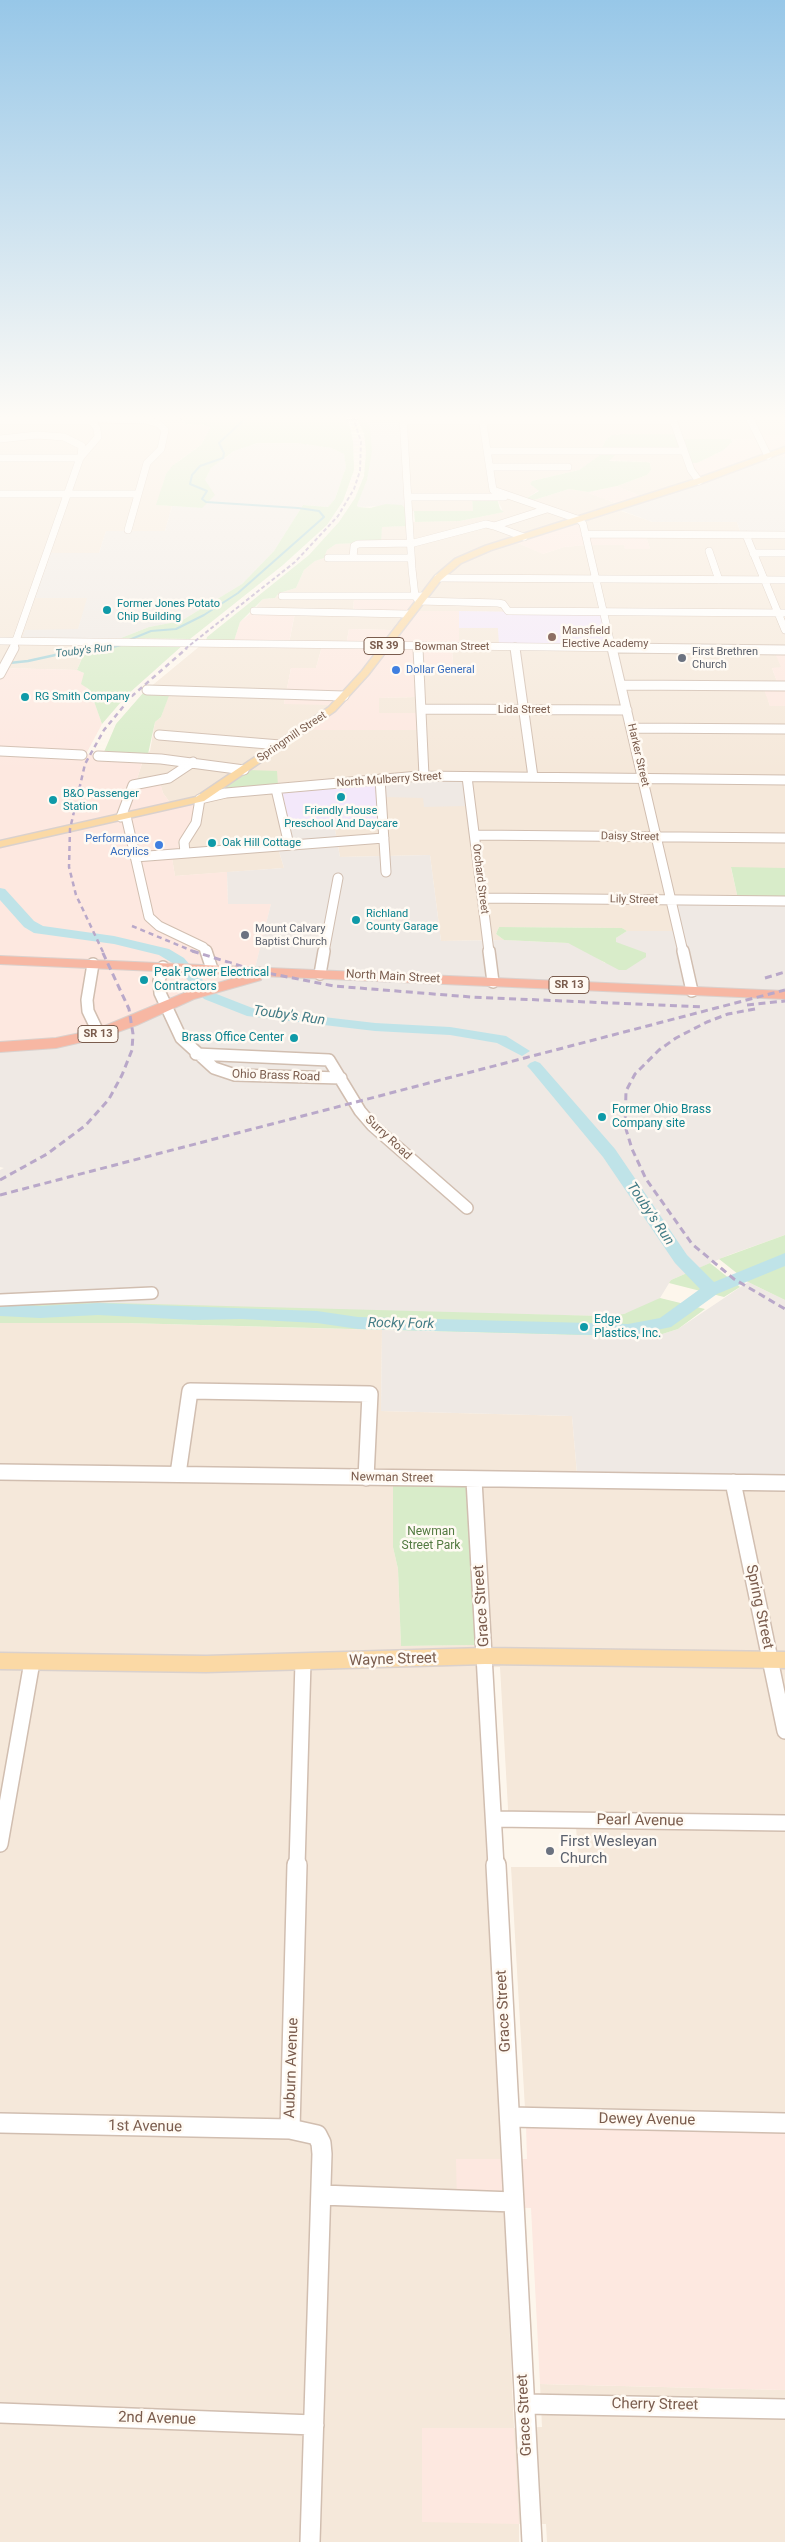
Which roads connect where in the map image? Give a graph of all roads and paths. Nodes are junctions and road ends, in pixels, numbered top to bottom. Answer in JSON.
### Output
{"nodes":[{"id":1,"x":746,"y":535,"type":"edge"},
{"id":2,"x":53,"y":536,"type":"edge"},
{"id":3,"x":410,"y":536,"type":"edge"},
{"id":4,"x":442,"y":536,"type":"edge"},
{"id":5,"x":520,"y":536,"type":"edge"},
{"id":6,"x":529,"y":536,"type":"edge"},
{"id":7,"x":585,"y":536,"type":"edge"},
{"id":8,"x":524,"y":537,"type":"junction"},
{"id":9,"x":410,"y":544,"type":"junction"},
{"id":10,"x":709,"y":551,"type":"dead end"},
{"id":11,"x":753,"y":553,"type":"junction"},
{"id":12,"x":785,"y":553,"type":"edge"},
{"id":13,"x":328,"y":558,"type":"dead end"},
{"id":14,"x":354,"y":558,"type":"junction"},
{"id":15,"x":411,"y":558,"type":"junction"},
{"id":16,"x":438,"y":578,"type":"junction"},
{"id":17,"x":596,"y":579,"type":"junction"},
{"id":18,"x":719,"y":580,"type":"junction"},
{"id":19,"x":764,"y":580,"type":"junction"},
{"id":20,"x":785,"y":580,"type":"edge"},
{"id":21,"x":282,"y":596,"type":"dead end"},
{"id":22,"x":419,"y":598,"type":"junction"},
{"id":23,"x":254,"y":611,"type":"dead end"},
{"id":24,"x":604,"y":612,"type":"junction"},
{"id":25,"x":782,"y":613,"type":"edge"},
{"id":26,"x":408,"y":614,"type":"junction"},
{"id":27,"x":785,"y":630,"type":"edge"},
{"id":28,"x":18,"y":640,"type":"junction"},
{"id":29,"x":0,"y":641,"type":"edge"},
{"id":30,"x":384,"y":647,"type":"junction"},
{"id":31,"x":418,"y":647,"type":"junction"},
{"id":32,"x":515,"y":648,"type":"junction"},
{"id":33,"x":612,"y":648,"type":"junction"},
{"id":34,"x":785,"y":650,"type":"edge"},
{"id":35,"x":0,"y":674,"type":"edge"},
{"id":36,"x":621,"y":685,"type":"junction"},
{"id":37,"x":785,"y":686,"type":"edge"},
{"id":38,"x":147,"y":690,"type":"dead end"},
{"id":39,"x":344,"y":696,"type":"junction"},
{"id":40,"x":421,"y":709,"type":"junction"},
{"id":41,"x":524,"y":709,"type":"junction"},
{"id":42,"x":627,"y":710,"type":"junction"},
{"id":43,"x":631,"y":728,"type":"junction"},
{"id":44,"x":785,"y":729,"type":"edge"},
{"id":45,"x":159,"y":735,"type":"dead end"},
{"id":46,"x":280,"y":745,"type":"junction"},
{"id":47,"x":0,"y":751,"type":"edge"},
{"id":48,"x":82,"y":755,"type":"dead end"},
{"id":49,"x":98,"y":756,"type":"dead end"},
{"id":50,"x":193,"y":762,"type":"junction"},
{"id":51,"x":244,"y":770,"type":"junction"},
{"id":52,"x":424,"y":776,"type":"junction"},
{"id":53,"x":468,"y":777,"type":"junction"},
{"id":54,"x":533,"y":777,"type":"junction"},
{"id":55,"x":643,"y":778,"type":"junction"},
{"id":56,"x":380,"y":780,"type":"junction"},
{"id":57,"x":785,"y":780,"type":"edge"},
{"id":58,"x":276,"y":789,"type":"junction"},
{"id":59,"x":200,"y":799,"type":"junction"},
{"id":60,"x":123,"y":817,"type":"junction"},
{"id":61,"x":474,"y":835,"type":"junction"},
{"id":62,"x":657,"y":837,"type":"junction"},
{"id":63,"x":384,"y":838,"type":"junction"},
{"id":64,"x":785,"y":838,"type":"edge"},
{"id":65,"x":0,"y":844,"type":"edge"},
{"id":66,"x":289,"y":845,"type":"junction"},
{"id":67,"x":185,"y":853,"type":"junction"},
{"id":68,"x":135,"y":857,"type":"junction"},
{"id":69,"x":386,"y":872,"type":"dead end"},
{"id":70,"x":338,"y":878,"type":"dead end"},
{"id":71,"x":483,"y":898,"type":"junction"},
{"id":72,"x":672,"y":900,"type":"junction"},
{"id":73,"x":785,"y":902,"type":"edge"},
{"id":74,"x":0,"y":960,"type":"edge"},
{"id":75,"x":93,"y":964,"type":"junction"},
{"id":76,"x":168,"y":967,"type":"junction"},
{"id":77,"x":212,"y":969,"type":"junction"},
{"id":78,"x":304,"y":974,"type":"junction"},
{"id":79,"x":320,"y":974,"type":"junction"},
{"id":80,"x":493,"y":982,"type":"junction"},
{"id":81,"x":692,"y":991,"type":"junction"},
{"id":82,"x":785,"y":995,"type":"edge"},
{"id":83,"x":166,"y":1007,"type":"junction"},
{"id":84,"x":99,"y":1034,"type":"junction"},
{"id":85,"x":0,"y":1047,"type":"edge"},
{"id":86,"x":196,"y":1054,"type":"junction"},
{"id":87,"x":341,"y":1078,"type":"junction"},
{"id":88,"x":467,"y":1208,"type":"dead end"},
{"id":89,"x":152,"y":1293,"type":"dead end"},
{"id":90,"x":0,"y":1300,"type":"edge"},
{"id":91,"x":0,"y":1472,"type":"edge"},
{"id":92,"x":178,"y":1474,"type":"junction"},
{"id":93,"x":366,"y":1478,"type":"junction"},
{"id":94,"x":474,"y":1480,"type":"junction"},
{"id":95,"x":733,"y":1482,"type":"junction"},
{"id":96,"x":785,"y":1483,"type":"edge"},
{"id":97,"x":485,"y":1656,"type":"junction"},
{"id":98,"x":777,"y":1660,"type":"edge"},
{"id":99,"x":0,"y":1661,"type":"edge"},
{"id":100,"x":32,"y":1662,"type":"junction"},
{"id":101,"x":303,"y":1662,"type":"junction"},
{"id":102,"x":785,"y":1731,"type":"edge"},
{"id":103,"x":494,"y":1819,"type":"junction"},
{"id":104,"x":785,"y":1823,"type":"edge"},
{"id":105,"x":0,"y":1844,"type":"edge"},
{"id":106,"x":510,"y":2117,"type":"junction"},
{"id":107,"x":0,"y":2123,"type":"edge"},
{"id":108,"x":785,"y":2123,"type":"edge"},
{"id":109,"x":290,"y":2128,"type":"junction"},
{"id":110,"x":321,"y":2195,"type":"junction"},
{"id":111,"x":514,"y":2202,"type":"junction"},
{"id":112,"x":525,"y":2404,"type":"junction"},
{"id":113,"x":785,"y":2409,"type":"edge"},
{"id":114,"x":0,"y":2413,"type":"edge"},
{"id":115,"x":314,"y":2425,"type":"junction"},
{"id":116,"x":310,"y":2542,"type":"edge"},
{"id":117,"x":532,"y":2542,"type":"edge"}],
"edges":[{"from":1,"to":11,"type":"street"},
{"from":2,"to":28,"type":"street"},
{"from":3,"to":9,"type":"street"},
{"from":4,"to":9,"type":"street"},
{"from":5,"to":8,"type":"street"},
{"from":6,"to":8,"type":"main road","name":"Springmill Street","number":"SR 39"},
{"from":7,"to":17,"type":"street","name":"Harker Street"},
{"from":8,"to":16,"type":"main road","name":"Springmill Street","number":"SR 39"},
{"from":9,"to":14,"type":"street"},
{"from":9,"to":15,"type":"street"},
{"from":10,"to":18,"type":"street"},
{"from":11,"to":12,"type":"street"},
{"from":11,"to":19,"type":"street"},
{"from":13,"to":14,"type":"street"},
{"from":14,"to":15,"type":"street"},
{"from":15,"to":22,"type":"street"},
{"from":16,"to":17,"type":"street"},
{"from":16,"to":22,"type":"main road","name":"Springmill Street","number":"SR 39"},
{"from":17,"to":18,"type":"street"},
{"from":17,"to":24,"type":"street","name":"Harker Street"},
{"from":18,"to":19,"type":"street"},
{"from":19,"to":20,"type":"street"},
{"from":19,"to":25,"type":"street"},
{"from":21,"to":22,"type":"street"},
{"from":22,"to":24,"type":"street"},
{"from":22,"to":26,"type":"main road","name":"Springmill Street","number":"SR 39"},
{"from":23,"to":26,"type":"street"},
{"from":24,"to":25,"type":"street"},
{"from":24,"to":33,"type":"street","name":"Harker Street"},
{"from":25,"to":27,"type":"street"},
{"from":26,"to":30,"type":"main road","name":"Springmill Street","number":"SR 39"},
{"from":28,"to":29,"type":"street","name":"Bowman Street"},
{"from":28,"to":30,"type":"street","name":"Bowman Street"},
{"from":28,"to":35,"type":"street"},
{"from":30,"to":31,"type":"street","name":"Bowman Street"},
{"from":30,"to":39,"type":"main road","name":"Springmill Street","number":"SR 39"},
{"from":31,"to":32,"type":"street","name":"Bowman Street"},
{"from":31,"to":40,"type":"street"},
{"from":32,"to":33,"type":"street","name":"Bowman Street"},
{"from":32,"to":41,"type":"street"},
{"from":33,"to":34,"type":"street","name":"Bowman Street"},
{"from":33,"to":36,"type":"street","name":"Harker Street"},
{"from":36,"to":37,"type":"street"},
{"from":36,"to":42,"type":"street","name":"Harker Street"},
{"from":38,"to":39,"type":"street"},
{"from":39,"to":46,"type":"main road","name":"Springmill Street","number":"SR 39"},
{"from":40,"to":41,"type":"street","name":"Lida Street"},
{"from":40,"to":52,"type":"street"},
{"from":41,"to":42,"type":"street","name":"Lida Street"},
{"from":41,"to":54,"type":"street"},
{"from":42,"to":43,"type":"street","name":"Harker Street"},
{"from":43,"to":44,"type":"street"},
{"from":43,"to":55,"type":"street","name":"Harker Street"},
{"from":45,"to":46,"type":"street"},
{"from":46,"to":51,"type":"main road","name":"Springmill Street","number":"SR 39"},
{"from":47,"to":48,"type":"street"},
{"from":49,"to":50,"type":"street"},
{"from":50,"to":51,"type":"street"},
{"from":50,"to":60,"type":"street"},
{"from":51,"to":59,"type":"main road","name":"Springmill Street","number":"SR 39"},
{"from":52,"to":53,"type":"street","name":"North Mulberry Street"},
{"from":52,"to":56,"type":"street","name":"North Mulberry Street"},
{"from":53,"to":54,"type":"street","name":"North Mulberry Street"},
{"from":53,"to":61,"type":"street","name":"Orchard Street"},
{"from":54,"to":55,"type":"street","name":"North Mulberry Street"},
{"from":55,"to":57,"type":"street","name":"North Mulberry Street"},
{"from":55,"to":62,"type":"street","name":"Harker Street"},
{"from":56,"to":58,"type":"street","name":"North Mulberry Street"},
{"from":56,"to":63,"type":"street"},
{"from":58,"to":59,"type":"street","name":"North Mulberry Street"},
{"from":58,"to":66,"type":"street"},
{"from":59,"to":60,"type":"main road","name":"North Mulberry Street","number":"SR 39"},
{"from":59,"to":67,"type":"street"},
{"from":60,"to":65,"type":"main road","name":"North Mulberry Street","number":"SR 39"},
{"from":60,"to":68,"type":"street"},
{"from":61,"to":62,"type":"street","name":"Daisy Street"},
{"from":61,"to":71,"type":"street","name":"Orchard Street"},
{"from":62,"to":64,"type":"street","name":"Daisy Street"},
{"from":62,"to":72,"type":"street","name":"Harker Street"},
{"from":63,"to":66,"type":"street"},
{"from":63,"to":69,"type":"street"},
{"from":66,"to":67,"type":"street"},
{"from":67,"to":68,"type":"street"},
{"from":68,"to":77,"type":"street"},
{"from":70,"to":79,"type":"street"},
{"from":71,"to":72,"type":"street","name":"Lily Street"},
{"from":71,"to":80,"type":"street","name":"Orchard Street"},
{"from":72,"to":73,"type":"street","name":"Lily Street"},
{"from":72,"to":81,"type":"street","name":"Harker Street"},
{"from":74,"to":75,"type":"highway","name":"North Main Street","number":"SR 13"},
{"from":75,"to":76,"type":"highway","name":"North Main Street","number":"SR 13"},
{"from":75,"to":84,"type":"street"},
{"from":76,"to":77,"type":"highway","name":"North Main Street","number":"SR 13"},
{"from":76,"to":83,"type":"street","name":"Ohio Brass Road"},
{"from":77,"to":78,"type":"highway","name":"North Main Street","number":"SR 13"},
{"from":78,"to":79,"type":"highway","name":"North Main Street","number":"SR 13"},
{"from":78,"to":83,"type":"highway","number":"SR 13"},
{"from":79,"to":80,"type":"highway","name":"North Main Street","number":"SR 13"},
{"from":80,"to":81,"type":"highway","name":"North Main Street","number":"SR 13"},
{"from":81,"to":82,"type":"highway","name":"North Main Street","number":"SR 13"},
{"from":83,"to":84,"type":"highway","number":"SR 13"},
{"from":83,"to":86,"type":"street","name":"Ohio Brass Road"},
{"from":84,"to":85,"type":"highway","number":"SR 13"},
{"from":86,"to":87,"type":"street","name":"Ohio Brass Road"},
{"from":86,"to":87,"type":"street","name":"Surry Road"},
{"from":87,"to":88,"type":"street","name":"Surry Road"},
{"from":89,"to":90,"type":"street"},
{"from":91,"to":92,"type":"street","name":"Newman Street"},
{"from":92,"to":93,"type":"street","name":"Newman Street"},
{"from":92,"to":93,"type":"street"},
{"from":93,"to":94,"type":"street","name":"Newman Street"},
{"from":94,"to":95,"type":"street","name":"Newman Street"},
{"from":94,"to":97,"type":"street","name":"Grace Street"},
{"from":95,"to":96,"type":"street","name":"Newman Street"},
{"from":95,"to":98,"type":"street","name":"Spring Street"},
{"from":97,"to":98,"type":"main road","name":"Wayne Street"},
{"from":97,"to":101,"type":"main road","name":"Wayne Street"},
{"from":97,"to":103,"type":"street","name":"Grace Street"},
{"from":98,"to":102,"type":"street","name":"Spring Street"},
{"from":99,"to":100,"type":"main road","name":"Wayne Street"},
{"from":100,"to":101,"type":"main road","name":"Wayne Street"},
{"from":100,"to":105,"type":"street"},
{"from":101,"to":109,"type":"street","name":"Auburn Avenue"},
{"from":103,"to":104,"type":"street","name":"Pearl Avenue"},
{"from":103,"to":106,"type":"street","name":"Grace Street"},
{"from":106,"to":108,"type":"street","name":"Dewey Avenue"},
{"from":106,"to":111,"type":"street","name":"Grace Street"},
{"from":107,"to":109,"type":"street","name":"1st Avenue"},
{"from":109,"to":110,"type":"street","name":"Auburn Avenue"},
{"from":110,"to":111,"type":"street"},
{"from":110,"to":115,"type":"street","name":"Auburn Avenue"},
{"from":111,"to":112,"type":"street","name":"Grace Street"},
{"from":112,"to":113,"type":"street","name":"Cherry Street"},
{"from":112,"to":117,"type":"street","name":"Grace Street"},
{"from":114,"to":115,"type":"street","name":"2nd Avenue"},
{"from":115,"to":116,"type":"street","name":"Auburn Avenue"}]}
